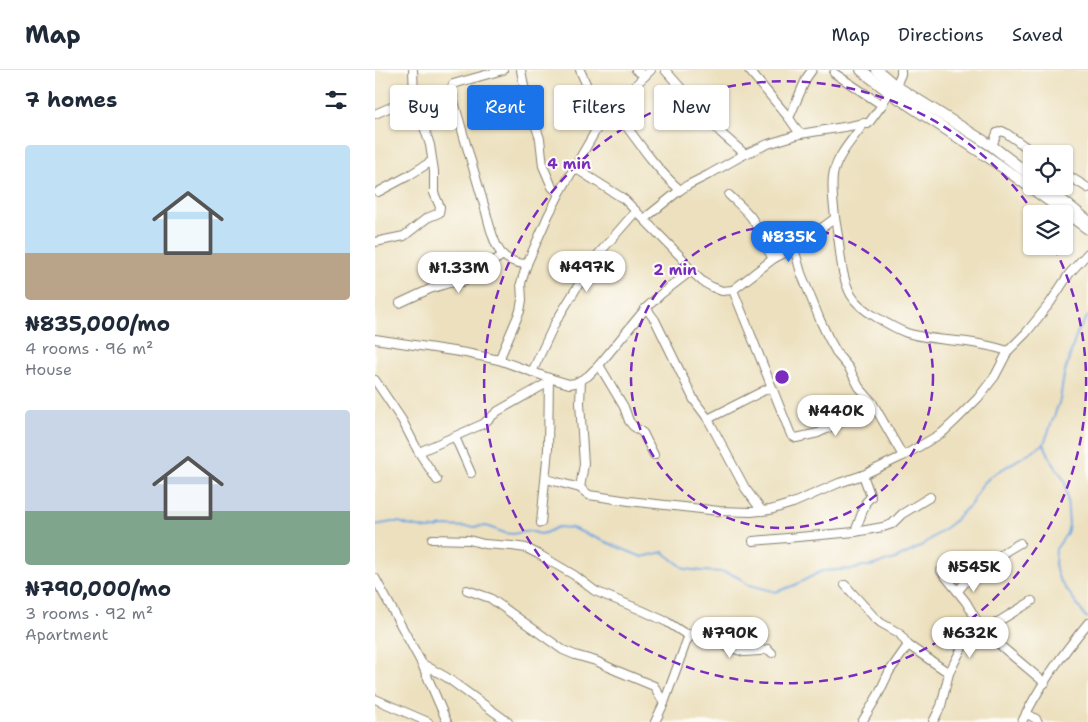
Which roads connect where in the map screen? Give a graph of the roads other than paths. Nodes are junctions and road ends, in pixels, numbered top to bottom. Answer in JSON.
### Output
{"nodes":[{"id":1,"x":413,"y":70,"type":"edge"},
{"id":2,"x":503,"y":70,"type":"edge"},
{"id":3,"x":521,"y":70,"type":"edge"},
{"id":4,"x":579,"y":70,"type":"edge"},
{"id":5,"x":636,"y":70,"type":"edge"},
{"id":6,"x":665,"y":70,"type":"edge"},
{"id":7,"x":749,"y":70,"type":"edge"},
{"id":8,"x":812,"y":70,"type":"edge"},
{"id":9,"x":861,"y":70,"type":"edge"},
{"id":10,"x":877,"y":70,"type":"edge"},
{"id":11,"x":901,"y":70,"type":"edge"},
{"id":12,"x":648,"y":73,"type":"edge"},
{"id":13,"x":835,"y":73,"type":"dead end"},
{"id":14,"x":414,"y":85,"type":"edge"},
{"id":15,"x":586,"y":85,"type":"edge"},
{"id":16,"x":636,"y":85,"type":"edge"},
{"id":17,"x":893,"y":89,"type":"junction"},
{"id":18,"x":882,"y":105,"type":"junction"},
{"id":19,"x":390,"y":107,"type":"edge"},
{"id":20,"x":375,"y":114,"type":"edge"},
{"id":21,"x":789,"y":118,"type":"junction"},
{"id":22,"x":864,"y":123,"type":"junction"},
{"id":23,"x":425,"y":130,"type":"edge"},
{"id":24,"x":596,"y":130,"type":"edge"},
{"id":25,"x":628,"y":130,"type":"edge"},
{"id":26,"x":801,"y":134,"type":"junction"},
{"id":27,"x":1024,"y":145,"type":"edge"},
{"id":28,"x":992,"y":146,"type":"junction"},
{"id":29,"x":745,"y":154,"type":"junction"},
{"id":30,"x":433,"y":162,"type":"junction"},
{"id":31,"x":575,"y":168,"type":"junction"},
{"id":32,"x":1023,"y":170,"type":"edge"},
{"id":33,"x":1073,"y":178,"type":"edge"},
{"id":34,"x":1088,"y":188,"type":"edge"},
{"id":35,"x":562,"y":189,"type":"junction"},
{"id":36,"x":680,"y":190,"type":"junction"},
{"id":37,"x":378,"y":192,"type":"dead end"},
{"id":38,"x":729,"y":195,"type":"dead end"},
{"id":39,"x":1055,"y":195,"type":"edge"},
{"id":40,"x":636,"y":211,"type":"junction"},
{"id":41,"x":644,"y":219,"type":"junction"},
{"id":42,"x":834,"y":220,"type":"junction"},
{"id":43,"x":1088,"y":221,"type":"edge"},
{"id":44,"x":1088,"y":229,"type":"edge"},
{"id":45,"x":375,"y":242,"type":"edge"},
{"id":46,"x":793,"y":248,"type":"junction"},
{"id":47,"x":1088,"y":253,"type":"edge"},
{"id":48,"x":503,"y":255,"type":"junction"},
{"id":49,"x":773,"y":259,"type":"junction"},
{"id":50,"x":527,"y":264,"type":"junction"},
{"id":51,"x":691,"y":271,"type":"junction"},
{"id":52,"x":733,"y":290,"type":"junction"},
{"id":53,"x":400,"y":303,"type":"dead end"},
{"id":54,"x":647,"y":308,"type":"junction"},
{"id":55,"x":375,"y":339,"type":"edge"},
{"id":56,"x":1008,"y":351,"type":"junction"},
{"id":57,"x":499,"y":360,"type":"junction"},
{"id":58,"x":599,"y":365,"type":"junction"},
{"id":59,"x":532,"y":372,"type":"junction"},
{"id":60,"x":375,"y":380,"type":"edge"},
{"id":61,"x":549,"y":380,"type":"junction"},
{"id":62,"x":581,"y":380,"type":"junction"},
{"id":63,"x":771,"y":387,"type":"junction"},
{"id":64,"x":872,"y":402,"type":"junction"},
{"id":65,"x":708,"y":419,"type":"junction"},
{"id":66,"x":455,"y":437,"type":"junction"},
{"id":67,"x":419,"y":452,"type":"junction"},
{"id":68,"x":655,"y":455,"type":"dead end"},
{"id":69,"x":903,"y":456,"type":"junction"},
{"id":70,"x":471,"y":473,"type":"dead end"},
{"id":71,"x":863,"y":475,"type":"junction"},
{"id":72,"x":546,"y":479,"type":"junction"},
{"id":73,"x":437,"y":480,"type":"dead end"},
{"id":74,"x":580,"y":488,"type":"junction"},
{"id":75,"x":930,"y":497,"type":"dead end"},
{"id":76,"x":762,"y":512,"type":"junction"},
{"id":77,"x":541,"y":523,"type":"dead end"},
{"id":78,"x":855,"y":532,"type":"junction"},
{"id":79,"x":432,"y":539,"type":"dead end"},
{"id":80,"x":753,"y":541,"type":"dead end"},
{"id":81,"x":1020,"y":543,"type":"dead end"},
{"id":82,"x":941,"y":571,"type":"dead end"},
{"id":83,"x":375,"y":578,"type":"edge"},
{"id":84,"x":845,"y":585,"type":"dead end"},
{"id":85,"x":467,"y":590,"type":"dead end"},
{"id":86,"x":958,"y":591,"type":"junction"},
{"id":87,"x":1032,"y":601,"type":"dead end"},
{"id":88,"x":1088,"y":623,"type":"edge"},
{"id":89,"x":983,"y":631,"type":"junction"},
{"id":90,"x":688,"y":636,"type":"junction"},
{"id":91,"x":908,"y":645,"type":"junction"},
{"id":92,"x":772,"y":653,"type":"dead end"},
{"id":93,"x":421,"y":662,"type":"junction"},
{"id":94,"x":949,"y":673,"type":"junction"},
{"id":95,"x":1045,"y":683,"type":"junction"},
{"id":96,"x":375,"y":699,"type":"edge"},
{"id":97,"x":664,"y":703,"type":"junction"},
{"id":98,"x":1026,"y":713,"type":"junction"},
{"id":99,"x":428,"y":722,"type":"edge"},
{"id":100,"x":447,"y":722,"type":"edge"},
{"id":101,"x":508,"y":722,"type":"edge"},
{"id":102,"x":655,"y":722,"type":"edge"},
{"id":103,"x":862,"y":722,"type":"edge"},
{"id":104,"x":933,"y":722,"type":"edge"},
{"id":105,"x":1022,"y":722,"type":"edge"},
{"id":106,"x":1038,"y":722,"type":"edge"}],
"edges":[{"from":1,"to":14,"type":"street"},
{"from":2,"to":48,"type":"street"},
{"from":3,"to":35,"type":"street"},
{"from":4,"to":15,"type":"street"},
{"from":5,"to":12,"type":"street"},
{"from":6,"to":29,"type":"street"},
{"from":7,"to":21,"type":"street"},
{"from":8,"to":21,"type":"street"},
{"from":9,"to":17,"type":"main road"},
{"from":10,"to":17,"type":"main road"},
{"from":11,"to":17,"type":"street"},
{"from":12,"to":16,"type":"street"},
{"from":13,"to":18,"type":"street"},
{"from":17,"to":18,"type":"street"},
{"from":17,"to":28,"type":"main road"},
{"from":17,"to":44,"type":"main road"},
{"from":18,"to":22,"type":"street"},
{"from":19,"to":20,"type":"street"},
{"from":21,"to":26,"type":"street"},
{"from":22,"to":26,"type":"street"},
{"from":22,"to":42,"type":"street"},
{"from":23,"to":30,"type":"street"},
{"from":24,"to":31,"type":"street"},
{"from":25,"to":36,"type":"street"},
{"from":26,"to":29,"type":"street"},
{"from":27,"to":28,"type":"street"},
{"from":28,"to":32,"type":"main road"},
{"from":29,"to":36,"type":"street"},
{"from":30,"to":37,"type":"street"},
{"from":30,"to":45,"type":"street"},
{"from":31,"to":35,"type":"street"},
{"from":31,"to":40,"type":"street"},
{"from":33,"to":34,"type":"street"},
{"from":35,"to":50,"type":"street"},
{"from":36,"to":41,"type":"street"},
{"from":38,"to":49,"type":"street"},
{"from":39,"to":43,"type":"main road"},
{"from":40,"to":41,"type":"street"},
{"from":40,"to":59,"type":"street"},
{"from":41,"to":51,"type":"street"},
{"from":42,"to":46,"type":"street"},
{"from":42,"to":56,"type":"street"},
{"from":46,"to":49,"type":"street"},
{"from":46,"to":64,"type":"street"},
{"from":47,"to":56,"type":"street"},
{"from":48,"to":50,"type":"street"},
{"from":48,"to":53,"type":"street"},
{"from":49,"to":52,"type":"street"},
{"from":50,"to":57,"type":"street"},
{"from":51,"to":52,"type":"street"},
{"from":51,"to":54,"type":"street"},
{"from":52,"to":63,"type":"street"},
{"from":54,"to":58,"type":"street"},
{"from":54,"to":65,"type":"street"},
{"from":55,"to":57,"type":"street"},
{"from":56,"to":69,"type":"street"},
{"from":57,"to":59,"type":"street"},
{"from":58,"to":62,"type":"street"},
{"from":58,"to":68,"type":"street"},
{"from":59,"to":61,"type":"street"},
{"from":60,"to":67,"type":"street"},
{"from":61,"to":62,"type":"street"},
{"from":61,"to":66,"type":"street"},
{"from":61,"to":72,"type":"street"},
{"from":62,"to":74,"type":"street"},
{"from":63,"to":64,"type":"street"},
{"from":63,"to":65,"type":"street"},
{"from":64,"to":69,"type":"street"},
{"from":65,"to":76,"type":"street"},
{"from":66,"to":67,"type":"street"},
{"from":66,"to":70,"type":"street"},
{"from":67,"to":73,"type":"street"},
{"from":69,"to":71,"type":"street"},
{"from":71,"to":76,"type":"street"},
{"from":71,"to":78,"type":"street"},
{"from":72,"to":74,"type":"street"},
{"from":72,"to":77,"type":"street"},
{"from":74,"to":76,"type":"street"},
{"from":75,"to":78,"type":"street"},
{"from":78,"to":80,"type":"street"},
{"from":79,"to":90,"type":"street"},
{"from":81,"to":86,"type":"street"},
{"from":82,"to":86,"type":"street"},
{"from":83,"to":93,"type":"street"},
{"from":84,"to":91,"type":"street"},
{"from":85,"to":97,"type":"street"},
{"from":86,"to":89,"type":"street"},
{"from":87,"to":89,"type":"street"},
{"from":88,"to":95,"type":"street"},
{"from":89,"to":94,"type":"street"},
{"from":89,"to":95,"type":"street"},
{"from":90,"to":92,"type":"street"},
{"from":90,"to":97,"type":"street"},
{"from":91,"to":94,"type":"street"},
{"from":91,"to":103,"type":"street"},
{"from":93,"to":100,"type":"street"},
{"from":93,"to":101,"type":"street"},
{"from":94,"to":104,"type":"street"},
{"from":95,"to":98,"type":"street"},
{"from":96,"to":99,"type":"street"},
{"from":97,"to":102,"type":"street"},
{"from":98,"to":105,"type":"street"},
{"from":98,"to":106,"type":"street"}]}
